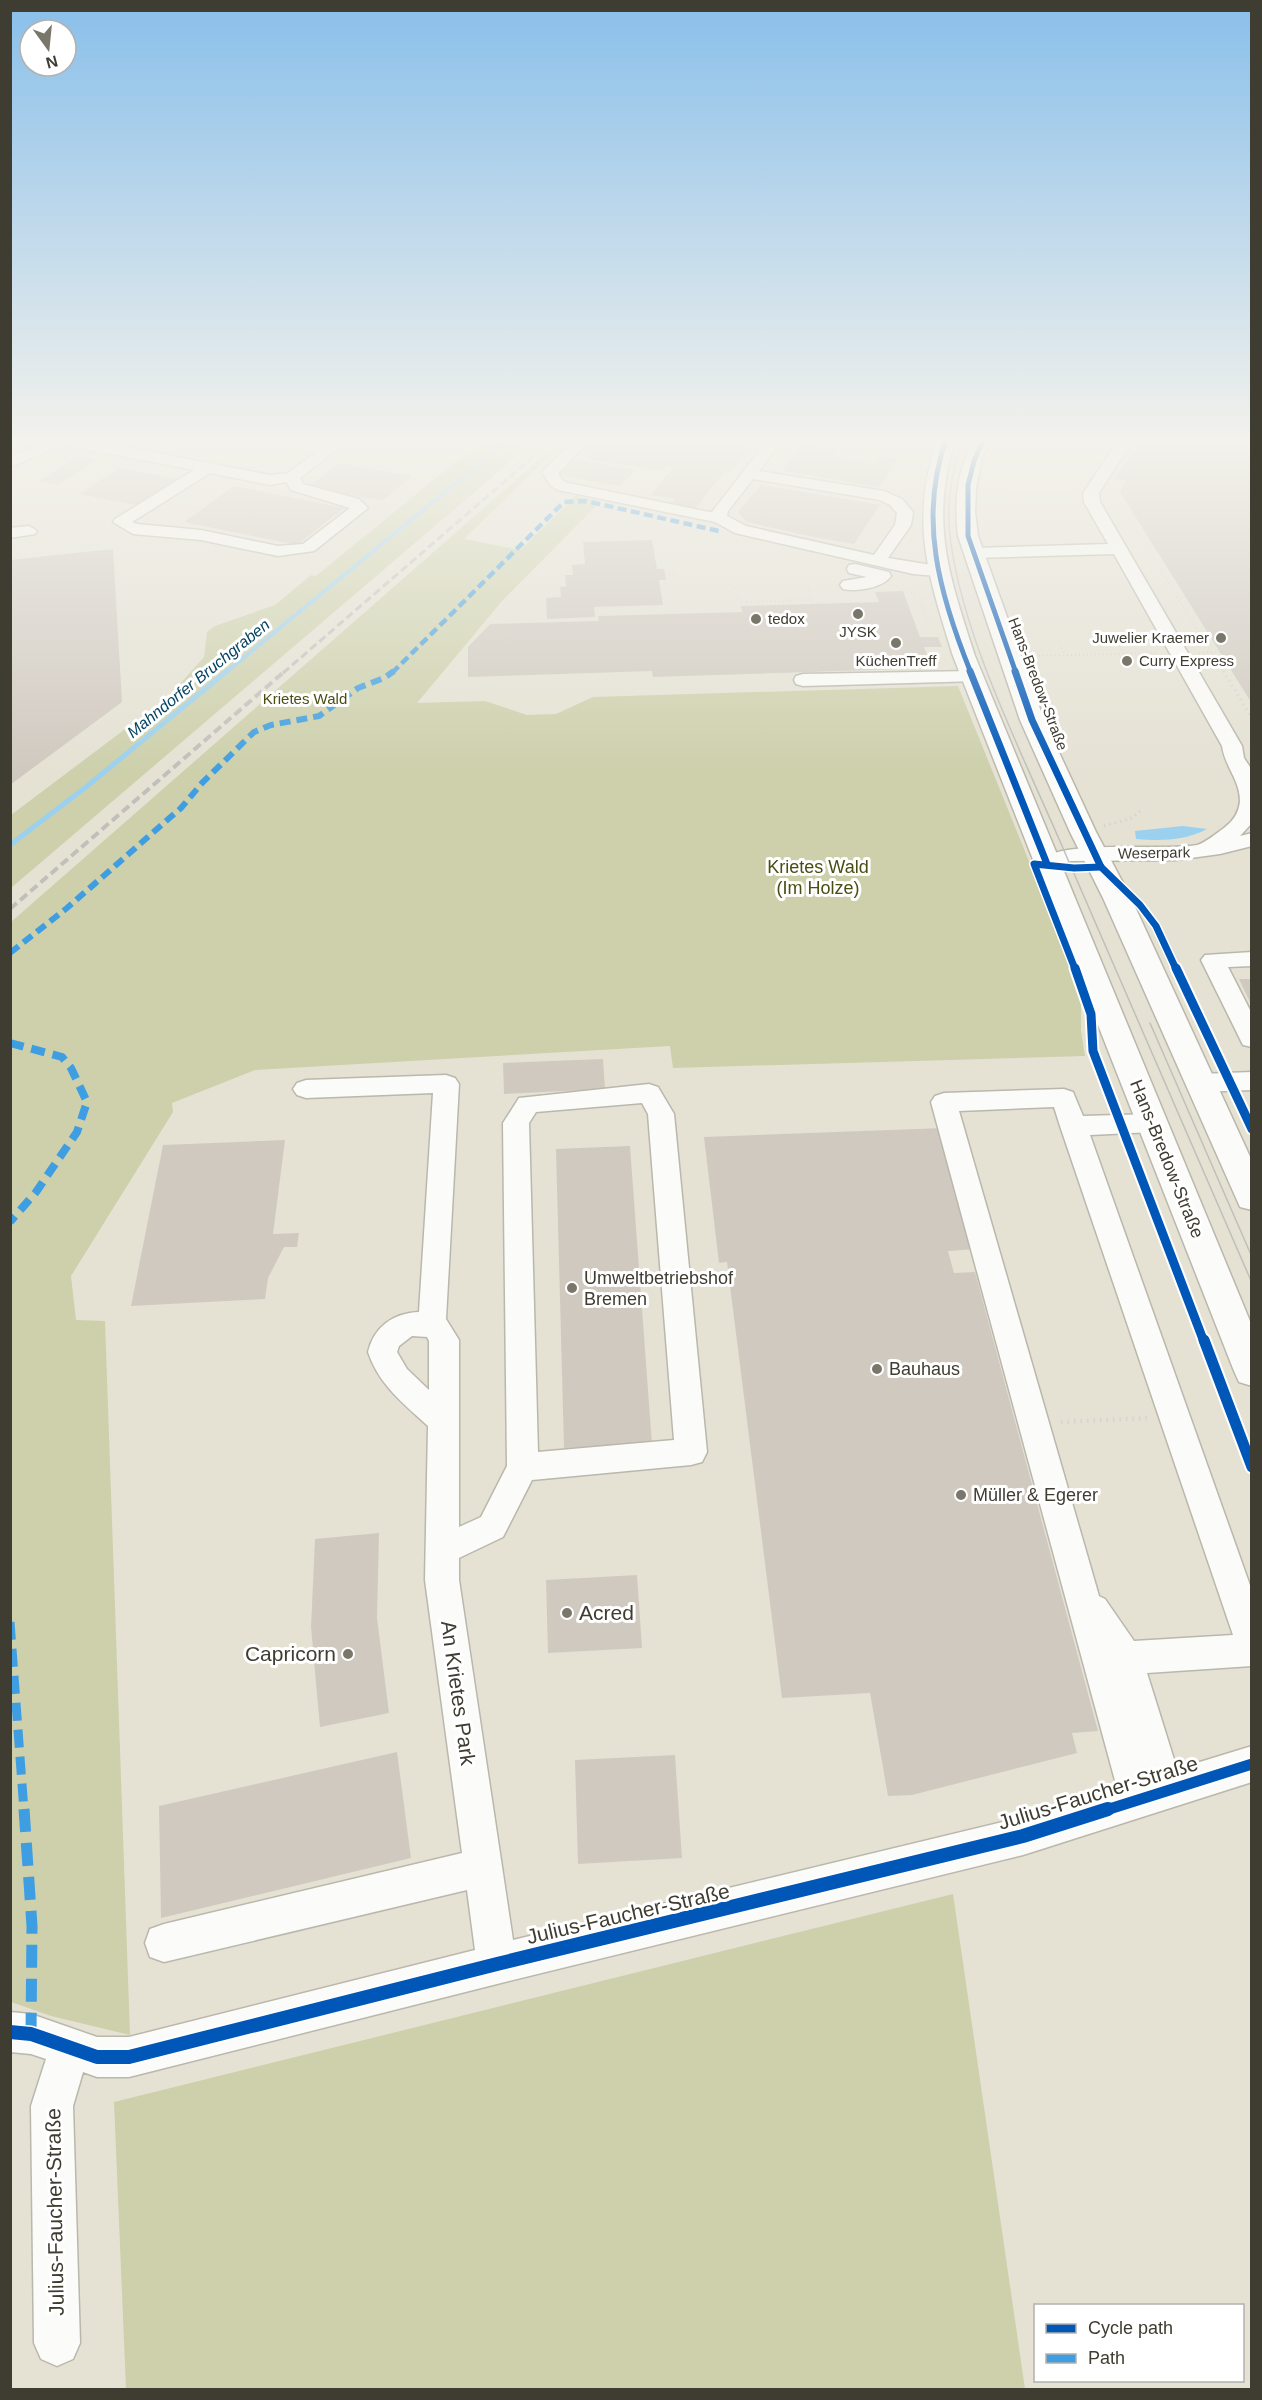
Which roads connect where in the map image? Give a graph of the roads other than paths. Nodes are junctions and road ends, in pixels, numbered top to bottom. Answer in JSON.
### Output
{"nodes":[{"id":1,"x":268,"y":549,"type":"edge"},
{"id":2,"x":298,"y":549,"type":"edge"},
{"id":3,"x":808,"y":549,"type":"edge"},
{"id":4,"x":828,"y":549,"type":"edge"},
{"id":5,"x":886,"y":549,"type":"edge"},
{"id":6,"x":934,"y":549,"type":"edge"},
{"id":7,"x":972,"y":549,"type":"edge"},
{"id":8,"x":1021,"y":549,"type":"edge"},
{"id":9,"x":1119,"y":549,"type":"joint"},
{"id":10,"x":878,"y":561,"type":"junction"},
{"id":11,"x":938,"y":571,"type":"junction"},
{"id":12,"x":851,"y":593,"type":"road end"},
{"id":13,"x":972,"y":677,"type":"junction"},
{"id":14,"x":803,"y":680,"type":"dead end"},
{"id":15,"x":1250,"y":779,"type":"edge"},
{"id":16,"x":1251,"y":839,"type":"edge"},
{"id":17,"x":1200,"y":852,"type":"junction"},
{"id":18,"x":1251,"y":855,"type":"edge"},
{"id":19,"x":1097,"y":861,"type":"junction"},
{"id":20,"x":1047,"y":864,"type":"junction"},
{"id":21,"x":1251,"y":959,"type":"edge"},
{"id":22,"x":1251,"y":1039,"type":"edge"},
{"id":23,"x":1251,"y":1081,"type":"edge"},
{"id":24,"x":1199,"y":1083,"type":"junction"},
{"id":25,"x":306,"y":1089,"type":"dead end"},
{"id":26,"x":1153,"y":1123,"type":"junction"},
{"id":27,"x":1073,"y":1126,"type":"junction"},
{"id":28,"x":1251,"y":1198,"type":"edge"},
{"id":29,"x":431,"y":1326,"type":"junction"},
{"id":30,"x":1251,"y":1371,"type":"edge"},
{"id":31,"x":443,"y":1420,"type":"junction"},
{"id":32,"x":524,"y":1467,"type":"junction"},
{"id":33,"x":442,"y":1550,"type":"junction"},
{"id":34,"x":1080,"y":1592,"type":"junction"},
{"id":35,"x":1251,"y":1640,"type":"edge"},
{"id":36,"x":1251,"y":1650,"type":"edge"},
{"id":37,"x":1125,"y":1658,"type":"junction"},
{"id":38,"x":1251,"y":1764,"type":"edge"},
{"id":39,"x":1153,"y":1796,"type":"junction"},
{"id":40,"x":483,"y":1867,"type":"junction"},
{"id":41,"x":164,"y":1943,"type":"dead end"},
{"id":42,"x":497,"y":1964,"type":"junction"},
{"id":43,"x":10,"y":2032,"type":"edge"},
{"id":44,"x":70,"y":2048,"type":"junction"},
{"id":45,"x":57,"y":2343,"type":"dead end"}],
"edges":[{"from":1,"to":2,"type":"street"},
{"from":3,"to":12,"type":"street"},
{"from":4,"to":10,"type":"street"},
{"from":5,"to":10,"type":"street"},
{"from":6,"to":11,"type":"main road","name":"Hans-Bredow-Straße"},
{"from":7,"to":19,"type":"main road","name":"Hans-Bredow-Straße"},
{"from":8,"to":9,"type":"street"},
{"from":9,"to":15,"type":"street"},
{"from":10,"to":11,"type":"street"},
{"from":11,"to":13,"type":"main road","name":"Hans-Bredow-Straße"},
{"from":13,"to":14,"type":"street"},
{"from":13,"to":20,"type":"main road","name":"Hans-Bredow-Straße"},
{"from":15,"to":17,"type":"street"},
{"from":16,"to":17,"type":"street","name":"Weserpark"},
{"from":17,"to":19,"type":"street","name":"Weserpark"},
{"from":18,"to":19,"type":"street","name":"Weserpark"},
{"from":19,"to":20,"type":"street","name":"Weserpark"},
{"from":19,"to":24,"type":"main road","name":"Hans-Bredow-Straße"},
{"from":20,"to":26,"type":"main road","name":"Hans-Bredow-Straße"},
{"from":21,"to":22,"type":"street"},
{"from":23,"to":24,"type":"street"},
{"from":24,"to":28,"type":"main road","name":"Hans-Bredow-Straße"},
{"from":25,"to":29,"type":"street"},
{"from":26,"to":27,"type":"street"},
{"from":26,"to":30,"type":"main road","name":"Hans-Bredow-Straße"},
{"from":27,"to":34,"type":"street"},
{"from":27,"to":35,"type":"street"},
{"from":29,"to":31,"type":"street","name":"An Krietes Park"},
{"from":29,"to":31,"type":"street"},
{"from":31,"to":33,"type":"street","name":"An Krietes Park"},
{"from":32,"to":32,"type":"street"},
{"from":32,"to":33,"type":"street"},
{"from":33,"to":40,"type":"street","name":"An Krietes Park"},
{"from":34,"to":37,"type":"street"},
{"from":34,"to":39,"type":"street"},
{"from":36,"to":37,"type":"street"},
{"from":37,"to":39,"type":"street"},
{"from":38,"to":39,"type":"street","name":"Julius-Faucher-Straße"},
{"from":39,"to":42,"type":"street","name":"Julius-Faucher-Straße"},
{"from":40,"to":41,"type":"street"},
{"from":40,"to":42,"type":"street","name":"An Krietes Park"},
{"from":42,"to":44,"type":"street","name":"Julius-Faucher-Straße"},
{"from":43,"to":44,"type":"street","name":"Julius-Faucher-Straße"},
{"from":44,"to":45,"type":"street","name":"Julius-Faucher-Straße"}]}
